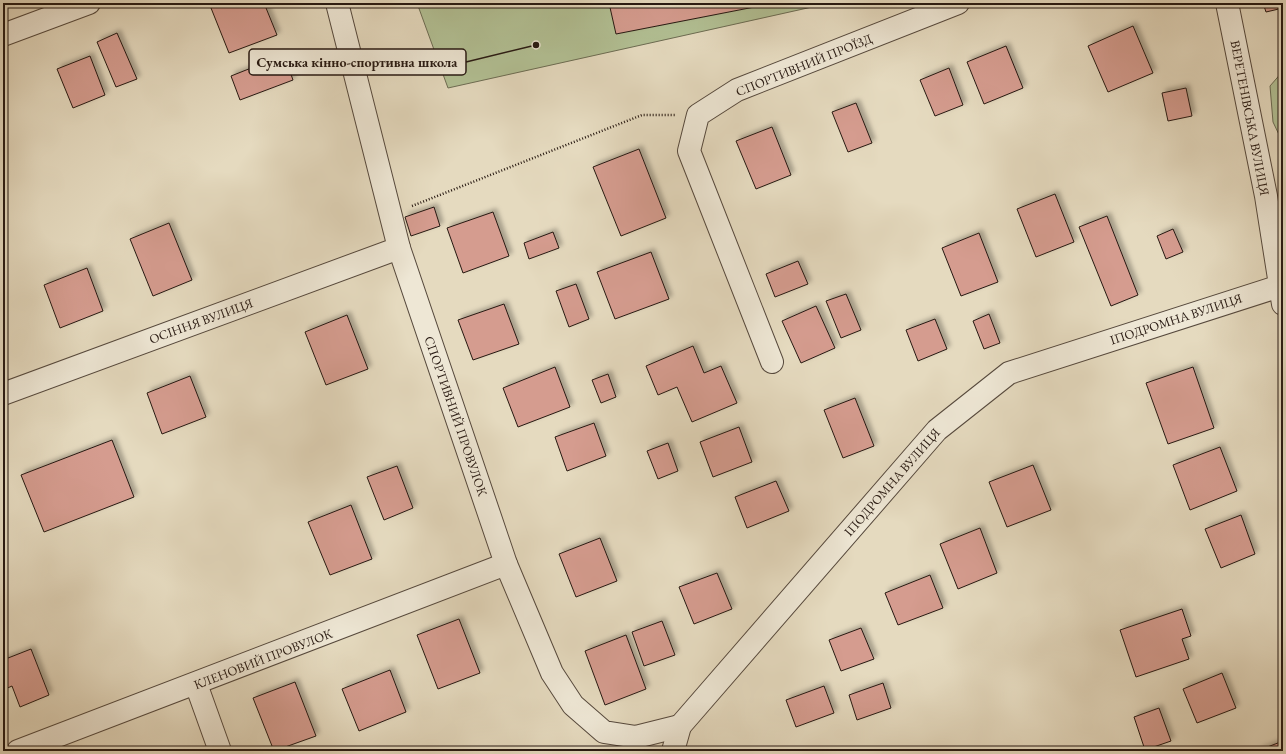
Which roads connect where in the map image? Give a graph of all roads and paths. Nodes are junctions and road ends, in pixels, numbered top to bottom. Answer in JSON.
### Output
{"nodes":[{"id":1,"x":89,"y":3,"type":"edge"},
{"id":2,"x":338,"y":3,"type":"edge"},
{"id":3,"x":958,"y":3,"type":"edge"},
{"id":4,"x":1227,"y":3,"type":"edge"},
{"id":5,"x":3,"y":35,"type":"edge"},
{"id":6,"x":698,"y":115,"type":"junction"},
{"id":7,"x":1275,"y":193,"type":"edge"},
{"id":8,"x":391,"y":214,"type":"junction"},
{"id":9,"x":399,"y":248,"type":"junction"},
{"id":10,"x":1281,"y":295,"type":"edge"},
{"id":11,"x":772,"y":362,"type":"dead end"},
{"id":12,"x":3,"y":394,"type":"edge"},
{"id":13,"x":506,"y":564,"type":"junction"},
{"id":14,"x":196,"y":684,"type":"junction"},
{"id":15,"x":680,"y":726,"type":"junction"},
{"id":16,"x":18,"y":751,"type":"edge"},
{"id":17,"x":220,"y":751,"type":"edge"},
{"id":18,"x":673,"y":751,"type":"edge"}],
"edges":[{"from":1,"to":5,"type":"street"},
{"from":2,"to":8,"type":"street","name":"СПОРТИВНИЙ ПРОВУЛОК"},
{"from":3,"to":6,"type":"street","name":"СПОРТИВНИЙ ПРОЇЗД"},
{"from":4,"to":7,"type":"street","name":"ВЕРЕТЕНІВСЬКА ВУЛИЦЯ"},
{"from":6,"to":8,"type":"path"},
{"from":6,"to":11,"type":"street"},
{"from":7,"to":10,"type":"street","name":"ВЕРЕТЕНІВСЬКА ВУЛИЦЯ"},
{"from":8,"to":9,"type":"street","name":"СПОРТИВНИЙ ПРОВУЛОК"},
{"from":9,"to":12,"type":"street","name":"ОСІННЯ ВУЛИЦЯ"},
{"from":9,"to":13,"type":"street","name":"СПОРТИВНИЙ ПРОВУЛОК"},
{"from":10,"to":15,"type":"street","name":"ІПОДРОМНА ВУЛИЦЯ"},
{"from":13,"to":14,"type":"street","name":"КЛЕНОВИЙ ПРОВУЛОК"},
{"from":13,"to":15,"type":"street","name":"СПОРТИВНИЙ ПРОВУЛОК"},
{"from":14,"to":16,"type":"street","name":"КЛЕНОВИЙ ПРОВУЛОК"},
{"from":14,"to":17,"type":"street"},
{"from":15,"to":18,"type":"street","name":"ІПОДРОМНА ВУЛИЦЯ"}]}
